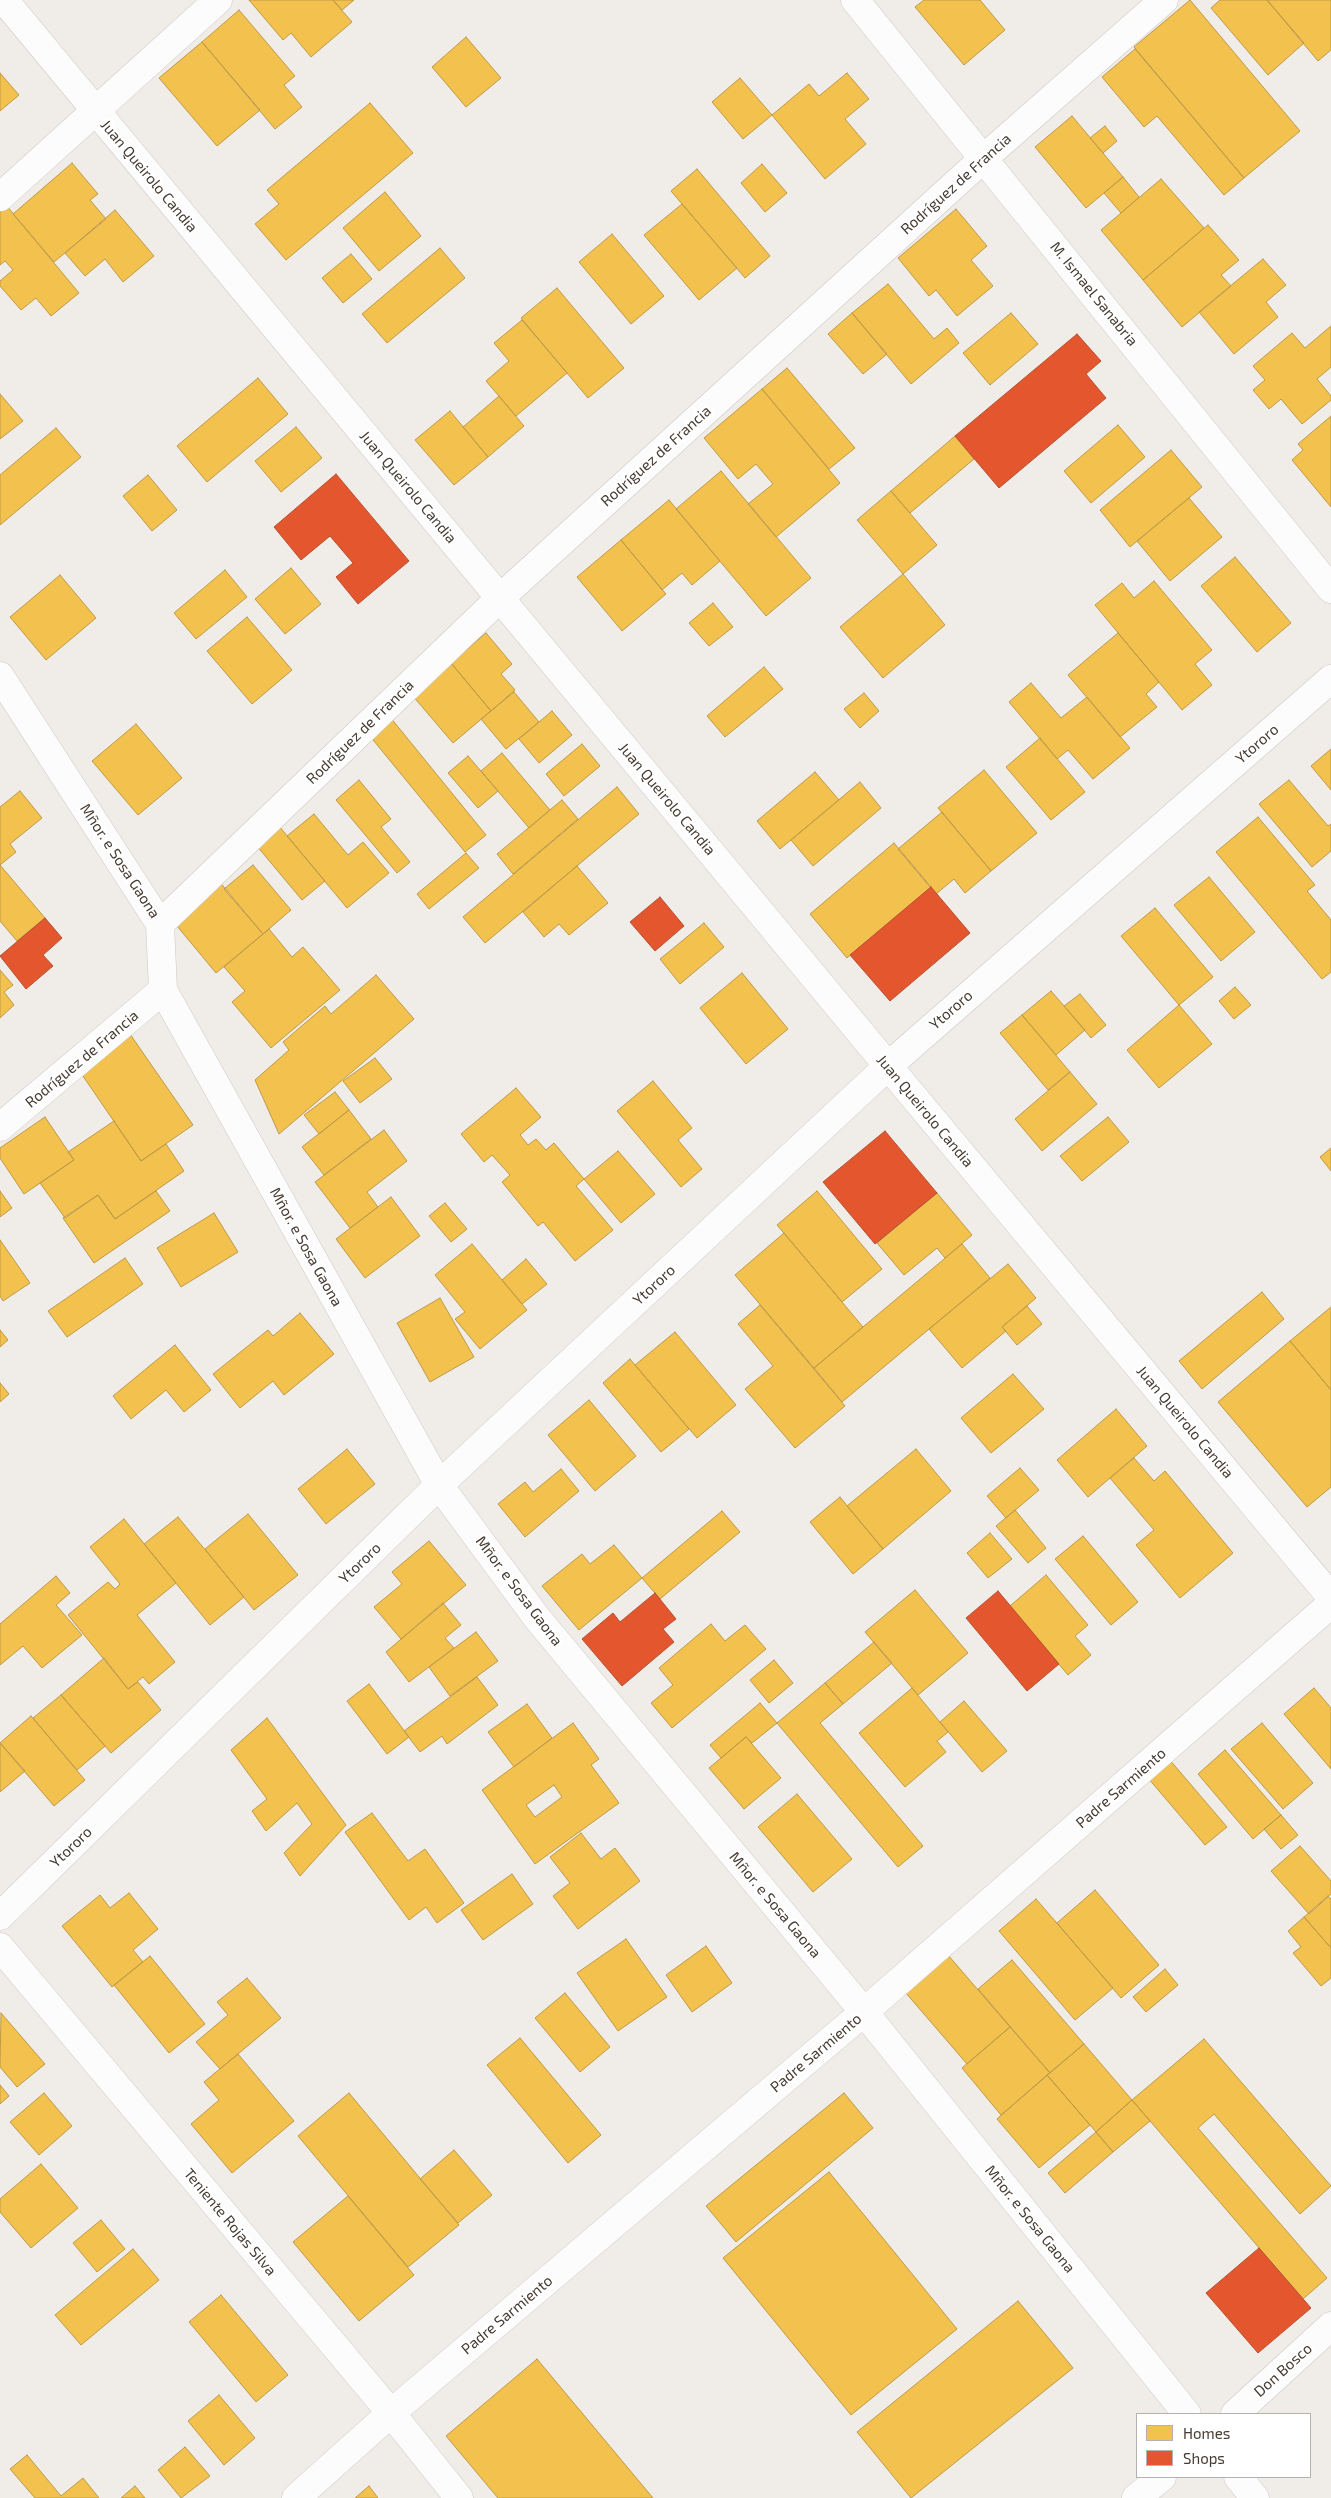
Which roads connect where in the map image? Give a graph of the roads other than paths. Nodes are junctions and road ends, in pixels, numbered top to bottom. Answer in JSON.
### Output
{"nodes":[{"id":1,"x":4,"y":0,"type":"edge"},
{"id":2,"x":218,"y":0,"type":"edge"},
{"id":3,"x":855,"y":0,"type":"edge"},
{"id":4,"x":1164,"y":0,"type":"edge"},
{"id":5,"x":94,"y":110,"type":"junction"},
{"id":6,"x":984,"y":158,"type":"junction"},
{"id":7,"x":0,"y":197,"type":"edge"},
{"id":8,"x":1331,"y":589,"type":"edge"},
{"id":9,"x":500,"y":598,"type":"junction"},
{"id":10,"x":0,"y":676,"type":"edge"},
{"id":11,"x":1331,"y":679,"type":"edge"},
{"id":12,"x":160,"y":924,"type":"junction"},
{"id":13,"x":164,"y":990,"type":"junction"},
{"id":14,"x":888,"y":1066,"type":"junction"},
{"id":15,"x":0,"y":1127,"type":"edge"},
{"id":16,"x":439,"y":1485,"type":"junction"},
{"id":17,"x":1331,"y":1597,"type":"edge"},
{"id":18,"x":1331,"y":1604,"type":"edge"},
{"id":19,"x":0,"y":1916,"type":"edge"},
{"id":20,"x":0,"y":1947,"type":"edge"},
{"id":21,"x":864,"y":2012,"type":"junction"},
{"id":22,"x":1331,"y":2326,"type":"edge"},
{"id":23,"x":391,"y":2413,"type":"junction"},
{"id":24,"x":1186,"y":2413,"type":"edge"},
{"id":25,"x":1236,"y":2413,"type":"edge"},
{"id":26,"x":1161,"y":2478,"type":"edge"},
{"id":27,"x":1239,"y":2478,"type":"edge"},
{"id":28,"x":296,"y":2498,"type":"edge"},
{"id":29,"x":459,"y":2498,"type":"edge"},
{"id":30,"x":1136,"y":2498,"type":"edge"},
{"id":31,"x":1255,"y":2498,"type":"edge"}],
"edges":[{"from":1,"to":5,"type":"street","name":"Juan Queirolo Candia"},
{"from":2,"to":5,"type":"street"},
{"from":3,"to":6,"type":"street","name":"M. Ismael Sanabria"},
{"from":4,"to":6,"type":"street","name":"Rodríguez de Francia"},
{"from":5,"to":7,"type":"street"},
{"from":5,"to":9,"type":"street","name":"Juan Queirolo Candia"},
{"from":6,"to":8,"type":"street","name":"M. Ismael Sanabria"},
{"from":6,"to":9,"type":"street","name":"Rodríguez de Francia"},
{"from":9,"to":12,"type":"street","name":"Rodríguez de Francia"},
{"from":9,"to":14,"type":"street","name":"Juan Queirolo Candia"},
{"from":10,"to":12,"type":"street","name":"Mñor. e Sosa Gaona"},
{"from":11,"to":14,"type":"street","name":"Ytororo"},
{"from":12,"to":13,"type":"street","name":"Mñor. e Sosa Gaona"},
{"from":13,"to":15,"type":"street","name":"Rodríguez de Francia"},
{"from":13,"to":16,"type":"street","name":"Mñor. e Sosa Gaona"},
{"from":14,"to":16,"type":"street","name":"Ytororo"},
{"from":14,"to":17,"type":"street","name":"Juan Queirolo Candia"},
{"from":16,"to":19,"type":"street","name":"Ytororo"},
{"from":16,"to":21,"type":"street","name":"Mñor. e Sosa Gaona"},
{"from":18,"to":21,"type":"street","name":"Padre Sarmiento"},
{"from":20,"to":23,"type":"street","name":"Teniente Rojas Silva"},
{"from":21,"to":23,"type":"street","name":"Padre Sarmiento"},
{"from":21,"to":24,"type":"street","name":"Mñor. e Sosa Gaona"},
{"from":22,"to":25,"type":"street","name":"Don Bosco"},
{"from":23,"to":28,"type":"street","name":"Padre Sarmiento"},
{"from":23,"to":29,"type":"street","name":"Teniente Rojas Silva"},
{"from":26,"to":30,"type":"street"},
{"from":27,"to":31,"type":"street"}]}
